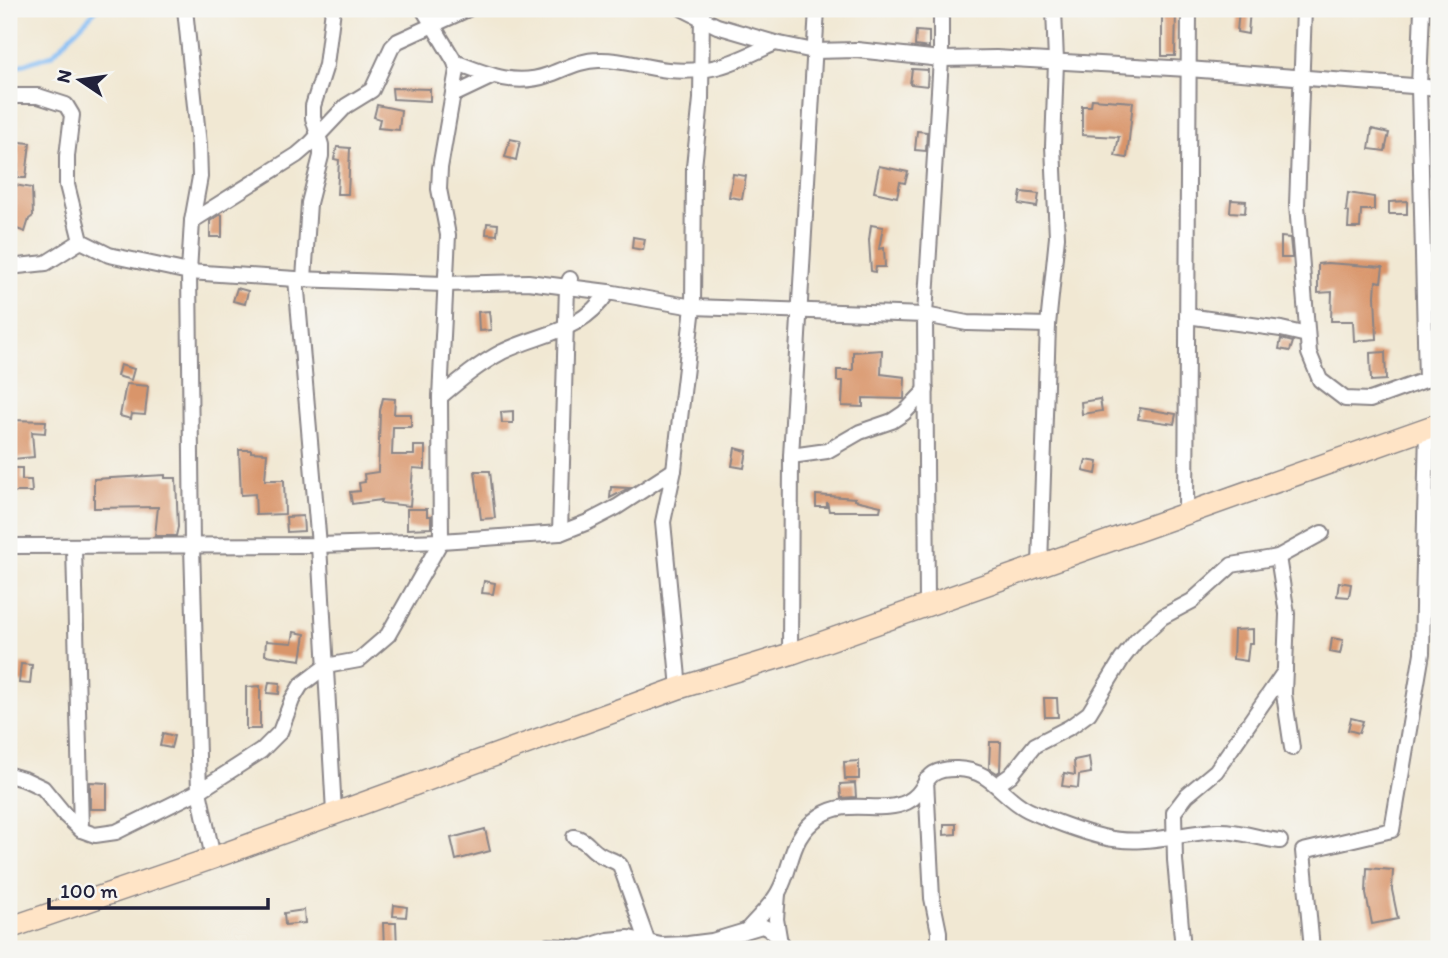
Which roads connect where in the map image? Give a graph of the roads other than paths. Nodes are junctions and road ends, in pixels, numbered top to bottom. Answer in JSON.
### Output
{"nodes":[{"id":1,"x":185,"y":9,"type":"edge"},
{"id":2,"x":333,"y":9,"type":"edge"},
{"id":3,"x":424,"y":9,"type":"edge"},
{"id":4,"x":468,"y":9,"type":"edge"},
{"id":5,"x":683,"y":9,"type":"edge"},
{"id":6,"x":817,"y":9,"type":"edge"},
{"id":7,"x":941,"y":9,"type":"edge"},
{"id":8,"x":1054,"y":9,"type":"edge"},
{"id":9,"x":1189,"y":9,"type":"edge"},
{"id":10,"x":1304,"y":9,"type":"edge"},
{"id":11,"x":1422,"y":9,"type":"edge"},
{"id":12,"x":702,"y":14,"type":"edge"},
{"id":13,"x":434,"y":25,"type":"junction"},
{"id":14,"x":775,"y":43,"type":"junction"},
{"id":15,"x":814,"y":51,"type":"junction"},
{"id":16,"x":941,"y":59,"type":"junction"},
{"id":17,"x":455,"y":62,"type":"junction"},
{"id":18,"x":1056,"y":62,"type":"junction"},
{"id":19,"x":1188,"y":69,"type":"junction"},
{"id":20,"x":702,"y":70,"type":"junction"},
{"id":21,"x":493,"y":76,"type":"junction"},
{"id":22,"x":1303,"y":79,"type":"junction"},
{"id":23,"x":1419,"y":87,"type":"junction"},
{"id":24,"x":1439,"y":88,"type":"edge"},
{"id":25,"x":9,"y":96,"type":"edge"},
{"id":26,"x":453,"y":96,"type":"junction"},
{"id":27,"x":317,"y":136,"type":"junction"},
{"id":28,"x":192,"y":221,"type":"junction"},
{"id":29,"x":81,"y":241,"type":"junction"},
{"id":30,"x":9,"y":267,"type":"edge"},
{"id":31,"x":188,"y":272,"type":"junction"},
{"id":32,"x":300,"y":279,"type":"junction"},
{"id":33,"x":568,"y":283,"type":"junction"},
{"id":34,"x":445,"y":284,"type":"junction"},
{"id":35,"x":608,"y":292,"type":"junction"},
{"id":36,"x":693,"y":307,"type":"junction"},
{"id":37,"x":800,"y":312,"type":"junction"},
{"id":38,"x":925,"y":315,"type":"junction"},
{"id":39,"x":1187,"y":316,"type":"junction"},
{"id":40,"x":1048,"y":325,"type":"junction"},
{"id":41,"x":566,"y":330,"type":"junction"},
{"id":42,"x":1307,"y":335,"type":"junction"},
{"id":43,"x":1432,"y":378,"type":"edge"},
{"id":44,"x":926,"y":390,"type":"junction"},
{"id":45,"x":440,"y":397,"type":"junction"},
{"id":46,"x":1433,"y":426,"type":"edge"},
{"id":47,"x":791,"y":456,"type":"junction"},
{"id":48,"x":674,"y":470,"type":"junction"},
{"id":49,"x":1186,"y":513,"type":"junction"},
{"id":50,"x":560,"y":533,"type":"junction"},
{"id":51,"x":1322,"y":533,"type":"dead end"},
{"id":52,"x":441,"y":541,"type":"junction"},
{"id":53,"x":319,"y":545,"type":"junction"},
{"id":54,"x":9,"y":546,"type":"edge"},
{"id":55,"x":192,"y":546,"type":"junction"},
{"id":56,"x":74,"y":547,"type":"junction"},
{"id":57,"x":1278,"y":557,"type":"junction"},
{"id":58,"x":1040,"y":565,"type":"junction"},
{"id":59,"x":1439,"y":593,"type":"edge"},
{"id":60,"x":1423,"y":601,"type":"junction"},
{"id":61,"x":927,"y":604,"type":"junction"},
{"id":62,"x":790,"y":654,"type":"junction"},
{"id":63,"x":326,"y":666,"type":"junction"},
{"id":64,"x":1285,"y":671,"type":"junction"},
{"id":65,"x":679,"y":688,"type":"junction"},
{"id":66,"x":1292,"y":748,"type":"dead end"},
{"id":67,"x":9,"y":775,"type":"edge"},
{"id":68,"x":926,"y":780,"type":"junction"},
{"id":69,"x":998,"y":785,"type":"junction"},
{"id":70,"x":199,"y":792,"type":"junction"},
{"id":71,"x":334,"y":812,"type":"junction"},
{"id":72,"x":80,"y":830,"type":"junction"},
{"id":73,"x":1176,"y":837,"type":"junction"},
{"id":74,"x":574,"y":838,"type":"dead end"},
{"id":75,"x":1280,"y":841,"type":"dead end"},
{"id":76,"x":213,"y":858,"type":"junction"},
{"id":77,"x":778,"y":892,"type":"junction"},
{"id":78,"x":9,"y":928,"type":"edge"},
{"id":79,"x":747,"y":930,"type":"junction"},
{"id":80,"x":648,"y":943,"type":"junction"},
{"id":81,"x":783,"y":943,"type":"edge"},
{"id":82,"x":548,"y":946,"type":"dead end"},
{"id":83,"x":679,"y":947,"type":"edge"},
{"id":84,"x":939,"y":949,"type":"edge"},
{"id":85,"x":1182,"y":949,"type":"edge"},
{"id":86,"x":1312,"y":949,"type":"edge"}],
"edges":[{"from":1,"to":28,"type":"street"},
{"from":2,"to":27,"type":"street"},
{"from":3,"to":13,"type":"street"},
{"from":4,"to":13,"type":"street"},
{"from":5,"to":12,"type":"street"},
{"from":6,"to":15,"type":"street"},
{"from":7,"to":16,"type":"street"},
{"from":8,"to":18,"type":"street"},
{"from":9,"to":19,"type":"street"},
{"from":10,"to":22,"type":"street"},
{"from":11,"to":23,"type":"street"},
{"from":12,"to":14,"type":"street"},
{"from":12,"to":20,"type":"street"},
{"from":13,"to":17,"type":"street"},
{"from":13,"to":27,"type":"street"},
{"from":14,"to":15,"type":"street"},
{"from":14,"to":20,"type":"street"},
{"from":15,"to":16,"type":"street"},
{"from":15,"to":37,"type":"street"},
{"from":16,"to":18,"type":"street"},
{"from":16,"to":38,"type":"street"},
{"from":17,"to":21,"type":"street"},
{"from":17,"to":26,"type":"street"},
{"from":18,"to":19,"type":"street"},
{"from":18,"to":40,"type":"street"},
{"from":19,"to":22,"type":"street"},
{"from":19,"to":39,"type":"street"},
{"from":20,"to":21,"type":"street"},
{"from":20,"to":36,"type":"street"},
{"from":21,"to":26,"type":"street"},
{"from":22,"to":23,"type":"street"},
{"from":22,"to":42,"type":"street"},
{"from":23,"to":24,"type":"street"},
{"from":23,"to":43,"type":"street"},
{"from":25,"to":29,"type":"street"},
{"from":26,"to":34,"type":"street"},
{"from":27,"to":28,"type":"street"},
{"from":27,"to":32,"type":"street"},
{"from":28,"to":31,"type":"street"},
{"from":29,"to":30,"type":"street"},
{"from":29,"to":31,"type":"street"},
{"from":31,"to":32,"type":"street"},
{"from":31,"to":55,"type":"street"},
{"from":32,"to":34,"type":"street"},
{"from":32,"to":53,"type":"street"},
{"from":33,"to":34,"type":"street"},
{"from":33,"to":35,"type":"street"},
{"from":33,"to":41,"type":"street"},
{"from":34,"to":45,"type":"street"},
{"from":35,"to":36,"type":"street"},
{"from":35,"to":41,"type":"street"},
{"from":36,"to":37,"type":"street"},
{"from":36,"to":48,"type":"street"},
{"from":37,"to":38,"type":"street"},
{"from":37,"to":47,"type":"street"},
{"from":38,"to":40,"type":"street"},
{"from":38,"to":44,"type":"street"},
{"from":39,"to":42,"type":"street"},
{"from":39,"to":49,"type":"street"},
{"from":40,"to":58,"type":"street"},
{"from":41,"to":45,"type":"street"},
{"from":41,"to":50,"type":"street"},
{"from":42,"to":43,"type":"street"},
{"from":44,"to":47,"type":"street"},
{"from":44,"to":61,"type":"street"},
{"from":45,"to":52,"type":"street"},
{"from":46,"to":49,"type":"main road"},
{"from":46,"to":60,"type":"street"},
{"from":47,"to":62,"type":"street"},
{"from":48,"to":50,"type":"street"},
{"from":48,"to":65,"type":"street"},
{"from":49,"to":58,"type":"main road"},
{"from":50,"to":52,"type":"street"},
{"from":51,"to":57,"type":"street"},
{"from":52,"to":53,"type":"street"},
{"from":52,"to":63,"type":"street"},
{"from":53,"to":55,"type":"street"},
{"from":53,"to":63,"type":"street"},
{"from":54,"to":56,"type":"street"},
{"from":55,"to":56,"type":"street"},
{"from":55,"to":70,"type":"street"},
{"from":56,"to":72,"type":"street"},
{"from":57,"to":64,"type":"street"},
{"from":57,"to":69,"type":"street"},
{"from":58,"to":61,"type":"main road"},
{"from":59,"to":60,"type":"street"},
{"from":60,"to":86,"type":"street"},
{"from":61,"to":62,"type":"main road"},
{"from":62,"to":65,"type":"main road"},
{"from":63,"to":70,"type":"street"},
{"from":63,"to":71,"type":"street"},
{"from":64,"to":66,"type":"street"},
{"from":64,"to":73,"type":"street"},
{"from":65,"to":71,"type":"main road"},
{"from":67,"to":72,"type":"street"},
{"from":68,"to":69,"type":"street"},
{"from":68,"to":77,"type":"street"},
{"from":68,"to":84,"type":"street"},
{"from":69,"to":73,"type":"street"},
{"from":70,"to":72,"type":"street"},
{"from":70,"to":76,"type":"street"},
{"from":71,"to":76,"type":"main road"},
{"from":73,"to":75,"type":"street"},
{"from":73,"to":85,"type":"street"},
{"from":74,"to":80,"type":"street"},
{"from":76,"to":78,"type":"main road"},
{"from":77,"to":79,"type":"street"},
{"from":77,"to":81,"type":"street"},
{"from":79,"to":81,"type":"street"},
{"from":79,"to":83,"type":"street"},
{"from":80,"to":82,"type":"street"},
{"from":80,"to":83,"type":"street"}]}
